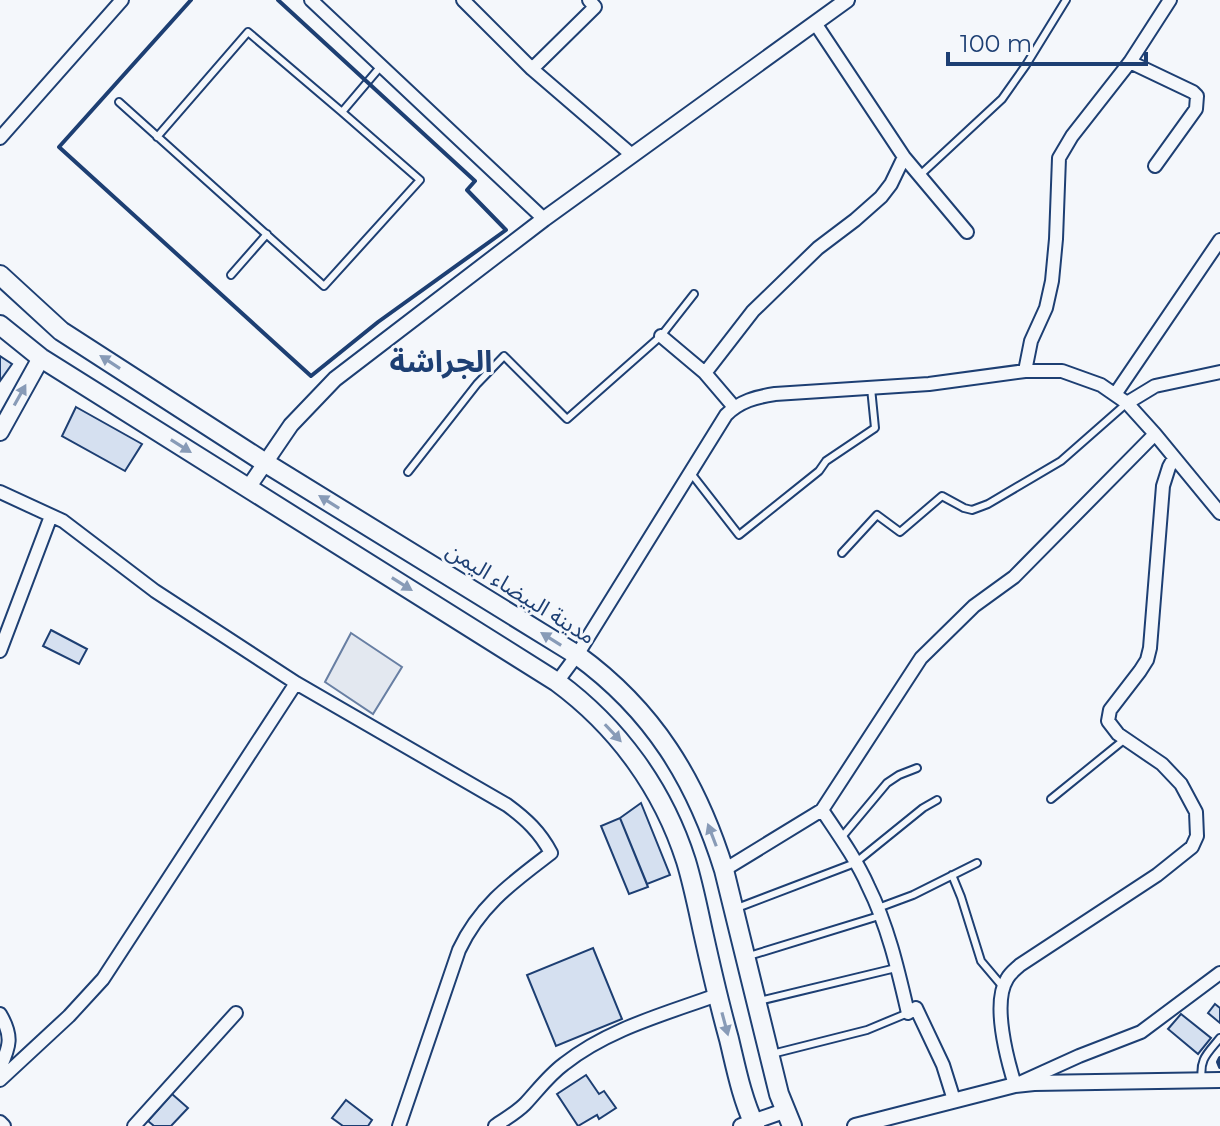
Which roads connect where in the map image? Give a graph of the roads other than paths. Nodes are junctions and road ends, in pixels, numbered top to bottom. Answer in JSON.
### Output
{"nodes":[{"id":1,"x":122,"y":0,"type":"edge"},
{"id":2,"x":311,"y":0,"type":"edge"},
{"id":3,"x":463,"y":0,"type":"edge"},
{"id":4,"x":589,"y":0,"type":"edge"},
{"id":5,"x":847,"y":0,"type":"edge"},
{"id":6,"x":1066,"y":0,"type":"edge"},
{"id":7,"x":1170,"y":0,"type":"edge"},
{"id":8,"x":815,"y":23,"type":"junction"},
{"id":9,"x":1130,"y":62,"type":"junction"},
{"id":10,"x":381,"y":66,"type":"junction"},
{"id":11,"x":532,"y":69,"type":"junction"},
{"id":12,"x":119,"y":102,"type":"dead end"},
{"id":13,"x":342,"y":112,"type":"junction"},
{"id":14,"x":157,"y":137,"type":"junction"},
{"id":15,"x":0,"y":138,"type":"edge"},
{"id":16,"x":632,"y":155,"type":"junction"},
{"id":17,"x":904,"y":157,"type":"junction"},
{"id":18,"x":1155,"y":166,"type":"dead end"},
{"id":19,"x":919,"y":176,"type":"junction"},
{"id":20,"x":544,"y":219,"type":"junction"},
{"id":21,"x":967,"y":232,"type":"dead end"},
{"id":22,"x":267,"y":234,"type":"junction"},
{"id":23,"x":1220,"y":240,"type":"edge"},
{"id":24,"x":0,"y":275,"type":"edge"},
{"id":25,"x":231,"y":275,"type":"dead end"},
{"id":26,"x":694,"y":294,"type":"dead end"},
{"id":27,"x":0,"y":325,"type":"edge"},
{"id":28,"x":661,"y":336,"type":"junction"},
{"id":29,"x":41,"y":358,"type":"junction"},
{"id":30,"x":1025,"y":371,"type":"junction"},
{"id":31,"x":1220,"y":372,"type":"edge"},
{"id":32,"x":705,"y":373,"type":"junction"},
{"id":33,"x":871,"y":388,"type":"junction"},
{"id":34,"x":1116,"y":393,"type":"junction"},
{"id":35,"x":1127,"y":403,"type":"junction"},
{"id":36,"x":734,"y":407,"type":"junction"},
{"id":37,"x":0,"y":432,"type":"edge"},
{"id":38,"x":1155,"y":434,"type":"junction"},
{"id":39,"x":1174,"y":458,"type":"junction"},
{"id":40,"x":264,"y":462,"type":"junction"},
{"id":41,"x":408,"y":472,"type":"dead end"},
{"id":42,"x":690,"y":472,"type":"junction"},
{"id":43,"x":248,"y":488,"type":"junction"},
{"id":44,"x":0,"y":492,"type":"edge"},
{"id":45,"x":1220,"y":513,"type":"edge"},
{"id":46,"x":51,"y":516,"type":"junction"},
{"id":47,"x":842,"y":553,"type":"dead end"},
{"id":48,"x":0,"y":651,"type":"edge"},
{"id":49,"x":577,"y":655,"type":"junction"},
{"id":50,"x":557,"y":682,"type":"junction"},
{"id":51,"x":296,"y":683,"type":"junction"},
{"id":52,"x":1125,"y":739,"type":"junction"},
{"id":53,"x":917,"y":768,"type":"dead end"},
{"id":54,"x":1051,"y":799,"type":"dead end"},
{"id":55,"x":937,"y":800,"type":"dead end"},
{"id":56,"x":822,"y":810,"type":"junction"},
{"id":57,"x":841,"y":838,"type":"junction"},
{"id":58,"x":855,"y":863,"type":"junction"},
{"id":59,"x":977,"y":863,"type":"dead end"},
{"id":60,"x":724,"y":870,"type":"junction"},
{"id":61,"x":952,"y":875,"type":"junction"},
{"id":62,"x":733,"y":909,"type":"junction"},
{"id":63,"x":879,"y":912,"type":"junction"},
{"id":64,"x":745,"y":957,"type":"junction"},
{"id":65,"x":897,"y":967,"type":"junction"},
{"id":66,"x":1220,"y":973,"type":"edge"},
{"id":67,"x":1003,"y":987,"type":"junction"},
{"id":68,"x":717,"y":995,"type":"junction"},
{"id":69,"x":756,"y":1002,"type":"junction"},
{"id":70,"x":236,"y":1013,"type":"dead end"},
{"id":71,"x":908,"y":1013,"type":"junction"},
{"id":72,"x":0,"y":1014,"type":"edge"},
{"id":73,"x":1220,"y":1038,"type":"edge"},
{"id":74,"x":768,"y":1055,"type":"junction"},
{"id":75,"x":0,"y":1068,"type":"edge"},
{"id":76,"x":0,"y":1080,"type":"edge"},
{"id":77,"x":1202,"y":1080,"type":"junction"},
{"id":78,"x":1220,"y":1080,"type":"edge"},
{"id":79,"x":1015,"y":1085,"type":"junction"},
{"id":80,"x":954,"y":1100,"type":"junction"},
{"id":81,"x":788,"y":1118,"type":"edge"},
{"id":82,"x":749,"y":1124,"type":"edge"},
{"id":83,"x":134,"y":1126,"type":"edge"},
{"id":84,"x":399,"y":1126,"type":"edge"},
{"id":85,"x":495,"y":1126,"type":"edge"},
{"id":86,"x":855,"y":1126,"type":"edge"}],
"edges":[{"from":1,"to":15,"type":"street"},
{"from":2,"to":10,"type":"street"},
{"from":3,"to":11,"type":"street"},
{"from":4,"to":11,"type":"street"},
{"from":5,"to":8,"type":"street"},
{"from":6,"to":19,"type":"lane"},
{"from":7,"to":9,"type":"street"},
{"from":8,"to":16,"type":"street"},
{"from":8,"to":17,"type":"street"},
{"from":9,"to":18,"type":"street"},
{"from":9,"to":30,"type":"street"},
{"from":10,"to":13,"type":"lane"},
{"from":10,"to":20,"type":"street"},
{"from":11,"to":16,"type":"street"},
{"from":12,"to":14,"type":"lane"},
{"from":13,"to":14,"type":"lane"},
{"from":13,"to":22,"type":"lane"},
{"from":14,"to":22,"type":"lane"},
{"from":16,"to":20,"type":"street"},
{"from":17,"to":19,"type":"street"},
{"from":17,"to":32,"type":"street"},
{"from":19,"to":21,"type":"street"},
{"from":20,"to":40,"type":"street"},
{"from":22,"to":25,"type":"lane"},
{"from":23,"to":34,"type":"street"},
{"from":40,"to":24,"type":"main road","name":"مدينة البيضاء اليمن","one_way":true},
{"from":26,"to":28,"type":"lane"},
{"from":27,"to":29,"type":"main road"},
{"from":28,"to":32,"type":"street"},
{"from":28,"to":41,"type":"lane"},
{"from":37,"to":29,"type":"main road","one_way":true},
{"from":29,"to":43,"type":"main road","one_way":true},
{"from":30,"to":33,"type":"street"},
{"from":30,"to":34,"type":"street"},
{"from":31,"to":35,"type":"street"},
{"from":32,"to":36,"type":"street"},
{"from":33,"to":36,"type":"street"},
{"from":33,"to":42,"type":"lane"},
{"from":34,"to":35,"type":"street"},
{"from":35,"to":38,"type":"street"},
{"from":35,"to":47,"type":"lane"},
{"from":36,"to":42,"type":"street"},
{"from":38,"to":39,"type":"street"},
{"from":38,"to":56,"type":"street"},
{"from":39,"to":45,"type":"street"},
{"from":39,"to":52,"type":"street"},
{"from":40,"to":43,"type":"street"},
{"from":49,"to":40,"type":"main road","name":"مدينة البيضاء اليمن","one_way":true},
{"from":42,"to":49,"type":"street"},
{"from":43,"to":50,"type":"main road","one_way":true},
{"from":44,"to":46,"type":"street"},
{"from":46,"to":48,"type":"street"},
{"from":46,"to":51,"type":"street"},
{"from":49,"to":50,"type":"street"},
{"from":60,"to":49,"type":"main road","name":"مدينة البيضاء اليمن","one_way":true},
{"from":50,"to":68,"type":"main road","one_way":true},
{"from":51,"to":76,"type":"street"},
{"from":51,"to":84,"type":"street"},
{"from":52,"to":54,"type":"lane"},
{"from":52,"to":67,"type":"street"},
{"from":53,"to":57,"type":"lane"},
{"from":55,"to":58,"type":"lane"},
{"from":56,"to":57,"type":"street"},
{"from":56,"to":60,"type":"street"},
{"from":57,"to":58,"type":"street"},
{"from":58,"to":62,"type":"lane"},
{"from":58,"to":63,"type":"street"},
{"from":59,"to":61,"type":"lane"},
{"from":60,"to":62,"type":"main road","name":"مدينة البيضاء اليمن"},
{"from":61,"to":63,"type":"lane"},
{"from":61,"to":67,"type":"lane"},
{"from":62,"to":64,"type":"main road","name":"مدينة البيضاء اليمن"},
{"from":63,"to":64,"type":"lane"},
{"from":63,"to":65,"type":"street"},
{"from":64,"to":69,"type":"main road","name":"مدينة البيضاء اليمن"},
{"from":65,"to":69,"type":"lane"},
{"from":65,"to":71,"type":"street"},
{"from":66,"to":79,"type":"street"},
{"from":67,"to":79,"type":"street"},
{"from":68,"to":82,"type":"main road","one_way":true},
{"from":68,"to":85,"type":"street"},
{"from":69,"to":74,"type":"main road","name":"مدينة البيضاء اليمن"},
{"from":70,"to":83,"type":"street"},
{"from":71,"to":74,"type":"lane"},
{"from":71,"to":80,"type":"street"},
{"from":72,"to":75,"type":"street"},
{"from":73,"to":77,"type":"lane"},
{"from":74,"to":81,"type":"main road","name":"مدينة البيضاء اليمن"},
{"from":77,"to":78,"type":"street"},
{"from":77,"to":79,"type":"street"},
{"from":79,"to":80,"type":"street"},
{"from":80,"to":86,"type":"street"},
{"from":81,"to":82,"type":"street"}]}
